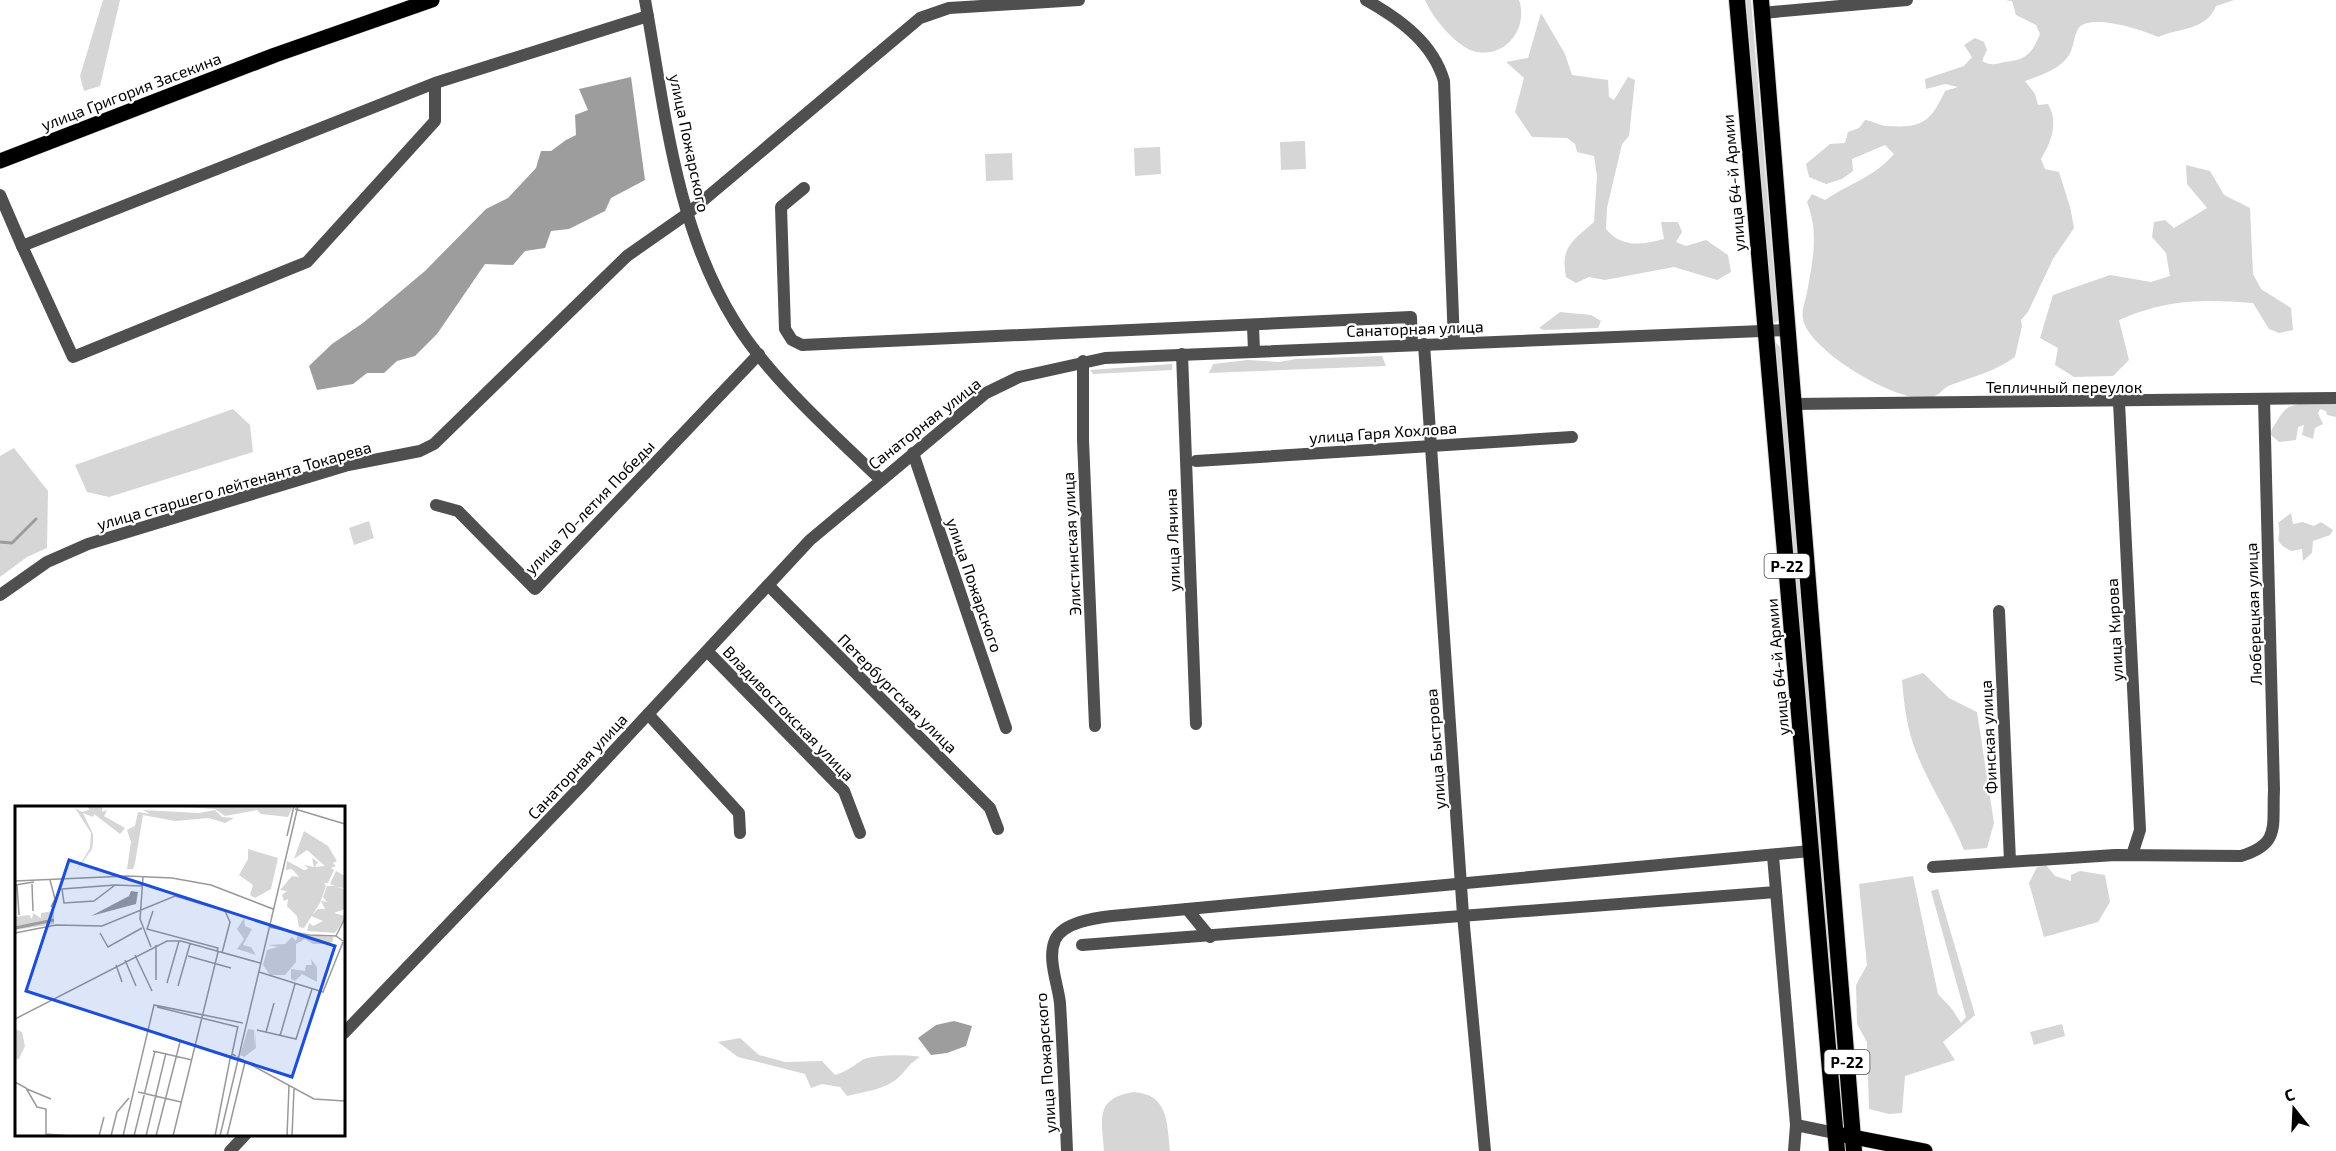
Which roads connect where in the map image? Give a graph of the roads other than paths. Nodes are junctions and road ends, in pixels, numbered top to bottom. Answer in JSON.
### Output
{"nodes":[{"id":1,"x":432,"y":0,"type":"edge"},
{"id":2,"x":645,"y":0,"type":"edge"},
{"id":3,"x":1079,"y":0,"type":"edge"},
{"id":4,"x":1366,"y":0,"type":"edge"},
{"id":5,"x":1737,"y":0,"type":"edge"},
{"id":6,"x":1907,"y":0,"type":"edge"},
{"id":7,"x":1761,"y":6,"type":"edge"},
{"id":8,"x":648,"y":16,"type":"junction"},
{"id":9,"x":435,"y":83,"type":"junction"},
{"id":10,"x":0,"y":161,"type":"edge"},
{"id":11,"x":804,"y":188,"type":"dead end"},
{"id":12,"x":0,"y":195,"type":"edge"},
{"id":13,"x":687,"y":214,"type":"junction"},
{"id":14,"x":22,"y":246,"type":"junction"},
{"id":15,"x":1253,"y":326,"type":"junction"},
{"id":16,"x":1788,"y":330,"type":"junction"},
{"id":17,"x":1764,"y":332,"type":"junction"},
{"id":18,"x":1454,"y":343,"type":"junction"},
{"id":19,"x":1418,"y":344,"type":"junction"},
{"id":20,"x":1254,"y":351,"type":"junction"},
{"id":21,"x":759,"y":354,"type":"junction"},
{"id":22,"x":1182,"y":354,"type":"junction"},
{"id":23,"x":1083,"y":361,"type":"junction"},
{"id":24,"x":2336,"y":398,"type":"edge"},
{"id":25,"x":2264,"y":399,"type":"junction"},
{"id":26,"x":2119,"y":402,"type":"junction"},
{"id":27,"x":1793,"y":404,"type":"junction"},
{"id":28,"x":1572,"y":437,"type":"dead end"},
{"id":29,"x":1431,"y":446,"type":"junction"},
{"id":30,"x":913,"y":453,"type":"junction"},
{"id":31,"x":1196,"y":460,"type":"dead end"},
{"id":32,"x":880,"y":479,"type":"junction"},
{"id":33,"x":436,"y":505,"type":"dead end"},
{"id":34,"x":768,"y":585,"type":"junction"},
{"id":35,"x":0,"y":595,"type":"edge"},
{"id":36,"x":1999,"y":611,"type":"dead end"},
{"id":37,"x":707,"y":651,"type":"junction"},
{"id":38,"x":648,"y":714,"type":"junction"},
{"id":39,"x":1196,"y":724,"type":"dead end"},
{"id":40,"x":1095,"y":726,"type":"dead end"},
{"id":41,"x":1006,"y":728,"type":"dead end"},
{"id":42,"x":998,"y":829,"type":"dead end"},
{"id":43,"x":740,"y":833,"type":"dead end"},
{"id":44,"x":860,"y":833,"type":"dead end"},
{"id":45,"x":1810,"y":851,"type":"junction"},
{"id":46,"x":2132,"y":855,"type":"junction"},
{"id":47,"x":1773,"y":856,"type":"junction"},
{"id":48,"x":2010,"y":861,"type":"junction"},
{"id":49,"x":1933,"y":867,"type":"dead end"},
{"id":50,"x":1461,"y":882,"type":"junction"},
{"id":51,"x":1776,"y":892,"type":"junction"},
{"id":52,"x":1187,"y":909,"type":"junction"},
{"id":53,"x":1463,"y":915,"type":"junction"},
{"id":54,"x":1210,"y":937,"type":"junction"},
{"id":55,"x":1082,"y":945,"type":"dead end"},
{"id":56,"x":345,"y":1032,"type":"edge"},
{"id":57,"x":1796,"y":1125,"type":"junction"},
{"id":58,"x":1835,"y":1133,"type":"junction"},
{"id":59,"x":244,"y":1136,"type":"edge"},
{"id":60,"x":1854,"y":1144,"type":"edge"},
{"id":61,"x":230,"y":1151,"type":"edge"},
{"id":62,"x":1067,"y":1151,"type":"edge"},
{"id":63,"x":1485,"y":1151,"type":"edge"},
{"id":64,"x":1794,"y":1151,"type":"edge"},
{"id":65,"x":1837,"y":1151,"type":"edge"},
{"id":66,"x":1925,"y":1151,"type":"edge"}],
"edges":[{"from":1,"to":10,"type":"main road","name":"улица Григория Засекина"},
{"from":2,"to":8,"type":"street","name":"улица Пожарского"},
{"from":3,"to":13,"type":"street","name":"улица старшего лейтенанта Токарева"},
{"from":4,"to":18,"type":"street"},
{"from":5,"to":17,"type":"highway","name":"улица 64-й Армии","number":"Р-22"},
{"from":6,"to":7,"type":"street"},
{"from":7,"to":16,"type":"highway","number":"Р-22"},
{"from":8,"to":9,"type":"street"},
{"from":8,"to":13,"type":"street","name":"улица Пожарского"},
{"from":9,"to":14,"type":"street"},
{"from":9,"to":14,"type":"street"},
{"from":11,"to":15,"type":"street"},
{"from":12,"to":14,"type":"street"},
{"from":13,"to":21,"type":"street","name":"улица Пожарского"},
{"from":13,"to":35,"type":"street","name":"улица старшего лейтенанта Токарева"},
{"from":15,"to":19,"type":"street","name":"улица Быстрова"},
{"from":15,"to":20,"type":"street"},
{"from":16,"to":17,"type":"street","name":"Санаторная улица"},
{"from":16,"to":27,"type":"highway","number":"Р-22"},
{"from":17,"to":18,"type":"street","name":"Санаторная улица"},
{"from":17,"to":45,"type":"highway","name":"улица 64-й Армии","number":"Р-22"},
{"from":18,"to":19,"type":"street","name":"Санаторная улица"},
{"from":19,"to":20,"type":"street","name":"Санаторная улица"},
{"from":19,"to":29,"type":"street","name":"улица Быстрова"},
{"from":20,"to":22,"type":"street","name":"Санаторная улица"},
{"from":21,"to":32,"type":"street","name":"улица Пожарского"},
{"from":21,"to":33,"type":"street","name":"улица 70-летия Победы"},
{"from":22,"to":23,"type":"street","name":"Санаторная улица"},
{"from":22,"to":39,"type":"street","name":"улица Лячина"},
{"from":23,"to":30,"type":"street","name":"Санаторная улица"},
{"from":23,"to":40,"type":"street","name":"Элистинская улица"},
{"from":24,"to":25,"type":"street","name":"Тепличный переулок"},
{"from":25,"to":26,"type":"street","name":"Тепличный переулок"},
{"from":25,"to":46,"type":"street","name":"Люберецкая улица"},
{"from":26,"to":27,"type":"street","name":"Тепличный переулок"},
{"from":26,"to":46,"type":"street","name":"улица Кирова"},
{"from":27,"to":60,"type":"highway","number":"Р-22"},
{"from":28,"to":29,"type":"street","name":"улица Гаря Хохлова"},
{"from":29,"to":31,"type":"street","name":"улица Гаря Хохлова"},
{"from":29,"to":50,"type":"street","name":"улица Быстрова"},
{"from":30,"to":32,"type":"street","name":"Санаторная улица"},
{"from":30,"to":41,"type":"street","name":"улица Пожарского"},
{"from":32,"to":34,"type":"street","name":"Санаторная улица"},
{"from":34,"to":37,"type":"street","name":"Санаторная улица"},
{"from":34,"to":42,"type":"street","name":"Петербургская улица"},
{"from":36,"to":48,"type":"street","name":"Финская улица"},
{"from":37,"to":38,"type":"street","name":"Санаторная улица"},
{"from":37,"to":44,"type":"street","name":"Владивостокская улица"},
{"from":38,"to":43,"type":"street"},
{"from":38,"to":56,"type":"street","name":"Санаторная улица"},
{"from":45,"to":47,"type":"street"},
{"from":45,"to":58,"type":"highway","name":"улица 64-й Армии","number":"Р-22"},
{"from":46,"to":48,"type":"street"},
{"from":47,"to":50,"type":"street"},
{"from":47,"to":51,"type":"street"},
{"from":48,"to":49,"type":"street"},
{"from":50,"to":52,"type":"street"},
{"from":50,"to":53,"type":"street","name":"улица Быстрова"},
{"from":51,"to":53,"type":"street"},
{"from":51,"to":57,"type":"street"},
{"from":52,"to":54,"type":"street"},
{"from":52,"to":62,"type":"street","name":"улица Пожарского"},
{"from":53,"to":54,"type":"street"},
{"from":53,"to":63,"type":"street","name":"улица Быстрова"},
{"from":54,"to":55,"type":"street"},
{"from":57,"to":58,"type":"street"},
{"from":57,"to":64,"type":"street"},
{"from":58,"to":60,"type":"main road"},
{"from":58,"to":65,"type":"highway","name":"улица 64-й Армии","number":"Р-22"},
{"from":59,"to":61,"type":"street"},
{"from":60,"to":66,"type":"main road"}]}
